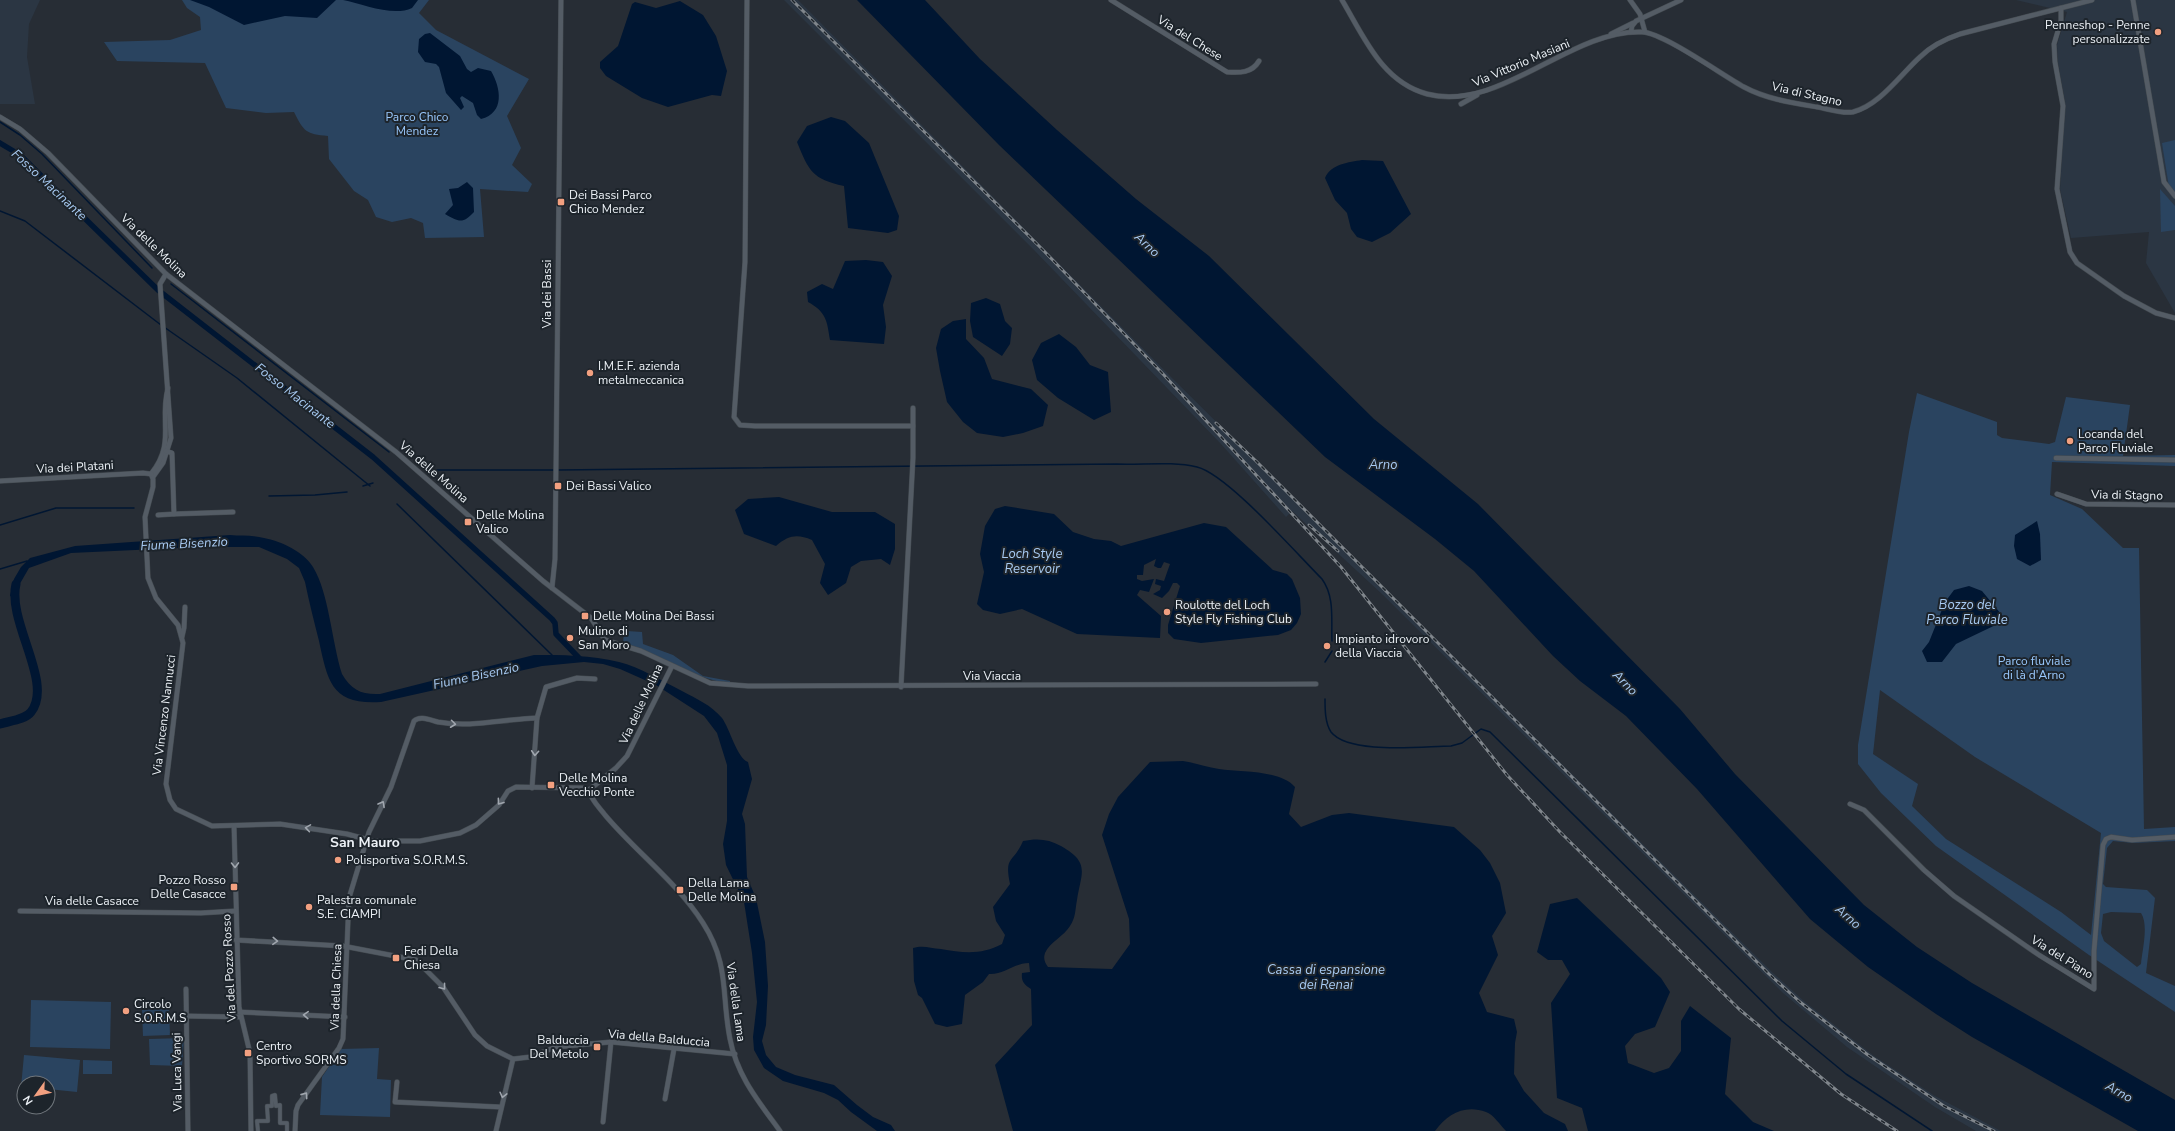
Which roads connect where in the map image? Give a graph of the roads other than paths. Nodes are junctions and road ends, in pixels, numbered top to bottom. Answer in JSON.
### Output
{"nodes":[{"id":1,"x":561,"y":0,"type":"edge"},
{"id":2,"x":746,"y":0,"type":"edge"},
{"id":3,"x":1111,"y":0,"type":"edge"},
{"id":4,"x":1342,"y":0,"type":"edge"},
{"id":5,"x":1630,"y":0,"type":"edge"},
{"id":6,"x":1681,"y":0,"type":"edge"},
{"id":7,"x":2092,"y":0,"type":"edge"},
{"id":8,"x":2133,"y":0,"type":"edge"},
{"id":9,"x":2061,"y":8,"type":"junction"},
{"id":10,"x":1642,"y":18,"type":"junction"},
{"id":11,"x":1636,"y":21,"type":"junction"},
{"id":12,"x":1630,"y":32,"type":"junction"},
{"id":13,"x":1645,"y":32,"type":"junction"},
{"id":14,"x":1601,"y":39,"type":"junction"},
{"id":15,"x":1259,"y":61,"type":"dead end"},
{"id":16,"x":1480,"y":94,"type":"junction"},
{"id":17,"x":1461,"y":104,"type":"dead end"},
{"id":18,"x":0,"y":117,"type":"edge"},
{"id":19,"x":2175,"y":196,"type":"edge"},
{"id":20,"x":166,"y":274,"type":"junction"},
{"id":21,"x":2175,"y":318,"type":"edge"},
{"id":22,"x":914,"y":408,"type":"dead end"},
{"id":23,"x":913,"y":426,"type":"junction"},
{"id":24,"x":166,"y":451,"type":"junction"},
{"id":25,"x":2056,"y":458,"type":"dead end"},
{"id":26,"x":2175,"y":460,"type":"edge"},
{"id":27,"x":152,"y":476,"type":"junction"},
{"id":28,"x":0,"y":481,"type":"edge"},
{"id":29,"x":2057,"y":494,"type":"dead end"},
{"id":30,"x":2175,"y":505,"type":"edge"},
{"id":31,"x":233,"y":512,"type":"dead end"},
{"id":32,"x":174,"y":514,"type":"junction"},
{"id":33,"x":158,"y":515,"type":"dead end"},
{"id":34,"x":552,"y":588,"type":"junction"},
{"id":35,"x":185,"y":607,"type":"dead end"},
{"id":36,"x":182,"y":637,"type":"junction"},
{"id":37,"x":671,"y":668,"type":"junction"},
{"id":38,"x":595,"y":679,"type":"dead end"},
{"id":39,"x":1316,"y":684,"type":"dead end"},
{"id":40,"x":901,"y":687,"type":"junction"},
{"id":41,"x":537,"y":718,"type":"junction"},
{"id":42,"x":532,"y":788,"type":"junction"},
{"id":43,"x":589,"y":790,"type":"junction"},
{"id":44,"x":1850,"y":804,"type":"dead end"},
{"id":45,"x":234,"y":826,"type":"junction"},
{"id":46,"x":2175,"y":837,"type":"edge"},
{"id":47,"x":368,"y":840,"type":"junction"},
{"id":48,"x":235,"y":911,"type":"junction"},
{"id":49,"x":20,"y":912,"type":"dead end"},
{"id":50,"x":236,"y":940,"type":"junction"},
{"id":51,"x":347,"y":947,"type":"junction"},
{"id":52,"x":186,"y":989,"type":"dead end"},
{"id":53,"x":239,"y":1014,"type":"junction"},
{"id":54,"x":186,"y":1016,"type":"junction"},
{"id":55,"x":345,"y":1017,"type":"junction"},
{"id":56,"x":611,"y":1042,"type":"junction"},
{"id":57,"x":674,"y":1049,"type":"junction"},
{"id":58,"x":735,"y":1054,"type":"junction"},
{"id":59,"x":513,"y":1058,"type":"junction"},
{"id":60,"x":397,"y":1082,"type":"dead end"},
{"id":61,"x":665,"y":1098,"type":"dead end"},
{"id":62,"x":500,"y":1107,"type":"junction"},
{"id":63,"x":603,"y":1122,"type":"dead end"},
{"id":64,"x":188,"y":1131,"type":"edge"},
{"id":65,"x":251,"y":1131,"type":"edge"},
{"id":66,"x":258,"y":1131,"type":"edge"},
{"id":67,"x":287,"y":1131,"type":"edge"},
{"id":68,"x":295,"y":1131,"type":"edge"},
{"id":69,"x":496,"y":1131,"type":"edge"},
{"id":70,"x":780,"y":1131,"type":"edge"}],
"edges":[{"from":1,"to":34,"type":"street","name":"Via dei Bassi"},
{"from":2,"to":23,"type":"street"},
{"from":3,"to":15,"type":"street","name":"Via del Chese"},
{"from":4,"to":16,"type":"street","name":"Via Vittorio Masiani"},
{"from":5,"to":10,"type":"street"},
{"from":6,"to":10,"type":"street"},
{"from":7,"to":9,"type":"street","name":"Via di Stagno"},
{"from":8,"to":19,"type":"street"},
{"from":9,"to":13,"type":"street","name":"Via di Stagno"},
{"from":9,"to":21,"type":"street"},
{"from":10,"to":11,"type":"street"},
{"from":10,"to":13,"type":"street"},
{"from":11,"to":12,"type":"street"},
{"from":11,"to":14,"type":"street"},
{"from":12,"to":13,"type":"street","name":"Via di Stagno"},
{"from":12,"to":14,"type":"street","name":"Via Vittorio Masiani"},
{"from":14,"to":16,"type":"street","name":"Via Vittorio Masiani"},
{"from":16,"to":17,"type":"street"},
{"from":18,"to":20,"type":"street","name":"Via delle Molina"},
{"from":20,"to":24,"type":"street"},
{"from":20,"to":34,"type":"street","name":"Via delle Molina"},
{"from":22,"to":23,"type":"street"},
{"from":23,"to":40,"type":"street"},
{"from":24,"to":27,"type":"street"},
{"from":24,"to":32,"type":"street"},
{"from":25,"to":26,"type":"street"},
{"from":27,"to":28,"type":"street","name":"Via dei Platani"},
{"from":27,"to":36,"type":"street","name":"Via Vincenzo Nannucci"},
{"from":29,"to":30,"type":"street","name":"Via di Stagno"},
{"from":31,"to":32,"type":"street"},
{"from":32,"to":33,"type":"street"},
{"from":34,"to":37,"type":"street","name":"Via delle Molina"},
{"from":35,"to":36,"type":"street","name":"Via Vincenzo Nannucci"},
{"from":36,"to":45,"type":"street","name":"Via Vincenzo Nannucci"},
{"from":37,"to":40,"type":"street","name":"Via Viaccia"},
{"from":37,"to":43,"type":"street","name":"Via delle Molina"},
{"from":38,"to":41,"type":"street"},
{"from":39,"to":40,"type":"street","name":"Via Viaccia"},
{"from":41,"to":42,"type":"street","one_way":true},
{"from":47,"to":41,"type":"street","name":"Via della Chiesa","one_way":true},
{"from":42,"to":43,"type":"street"},
{"from":42,"to":47,"type":"street","one_way":true},
{"from":43,"to":58,"type":"street","name":"Via della Lama"},
{"from":44,"to":46,"type":"street","name":"Via del Piano"},
{"from":47,"to":45,"type":"street","name":"Via Vincenzo Nannucci","one_way":true},
{"from":45,"to":48,"type":"street","name":"Via del Pozzo Rosso","one_way":true},
{"from":47,"to":51,"type":"street","name":"Via della Chiesa"},
{"from":48,"to":49,"type":"street","name":"Via delle Casacce"},
{"from":48,"to":50,"type":"street","name":"Via del Pozzo Rosso"},
{"from":50,"to":51,"type":"street","one_way":true},
{"from":50,"to":53,"type":"street","name":"Via del Pozzo Rosso"},
{"from":51,"to":55,"type":"street","name":"Via della Chiesa"},
{"from":51,"to":59,"type":"street","one_way":true},
{"from":52,"to":54,"type":"street","name":"Via Luca Vangi"},
{"from":53,"to":54,"type":"street"},
{"from":55,"to":53,"type":"street","one_way":true},
{"from":53,"to":65,"type":"street","name":"Via del Pozzo Rosso"},
{"from":54,"to":64,"type":"street","name":"Via Luca Vangi"},
{"from":68,"to":55,"type":"street","name":"Via della Chiesa","one_way":true},
{"from":56,"to":57,"type":"street","name":"Via della Balduccia"},
{"from":56,"to":59,"type":"street","name":"Via della Balduccia"},
{"from":56,"to":63,"type":"street"},
{"from":57,"to":58,"type":"street","name":"Via della Balduccia"},
{"from":57,"to":61,"type":"street"},
{"from":58,"to":70,"type":"street","name":"Via della Lama"},
{"from":59,"to":62,"type":"street","one_way":true},
{"from":60,"to":62,"type":"street"},
{"from":62,"to":69,"type":"street"},
{"from":66,"to":67,"type":"street"}]}
